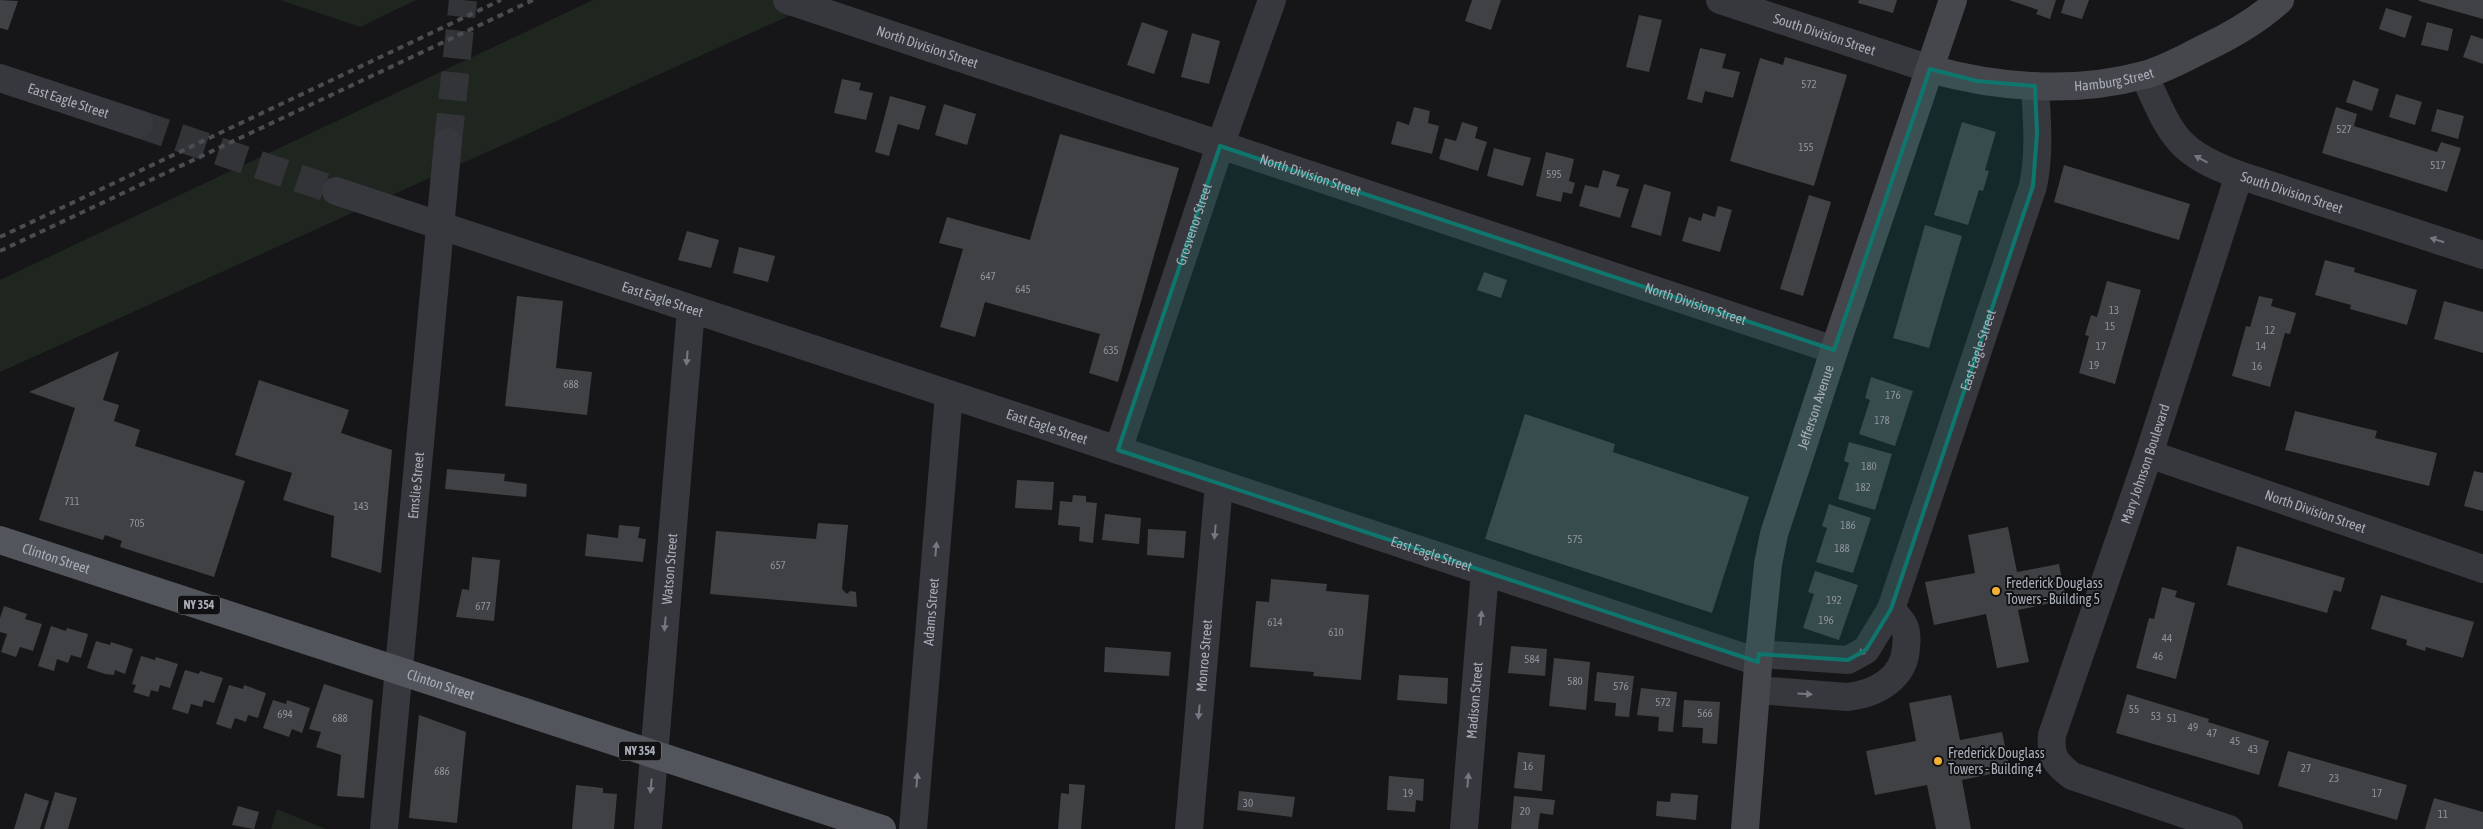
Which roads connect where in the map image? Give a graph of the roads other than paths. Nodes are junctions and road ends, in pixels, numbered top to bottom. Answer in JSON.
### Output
{"nodes":[{"id":1,"x":788,"y":0,"type":"edge"},
{"id":2,"x":1272,"y":0,"type":"edge"},
{"id":3,"x":1720,"y":0,"type":"edge"},
{"id":4,"x":1953,"y":0,"type":"edge"},
{"id":5,"x":2280,"y":0,"type":"edge"},
{"id":6,"x":1930,"y":69,"type":"junction"},
{"id":7,"x":2144,"y":75,"type":"junction"},
{"id":8,"x":0,"y":78,"type":"edge"},
{"id":9,"x":2035,"y":86,"type":"junction"},
{"id":10,"x":138,"y":124,"type":"tunnel mouth"},
{"id":11,"x":448,"y":142,"type":"tunnel mouth"},
{"id":12,"x":1220,"y":146,"type":"junction"},
{"id":13,"x":2239,"y":175,"type":"junction"},
{"id":14,"x":336,"y":191,"type":"tunnel mouth"},
{"id":15,"x":440,"y":226,"type":"junction"},
{"id":16,"x":2483,"y":255,"type":"edge"},
{"id":17,"x":691,"y":309,"type":"junction"},
{"id":18,"x":1834,"y":350,"type":"junction"},
{"id":19,"x":949,"y":394,"type":"junction"},
{"id":20,"x":1118,"y":450,"type":"junction"},
{"id":21,"x":2148,"y":454,"type":"junction"},
{"id":22,"x":1219,"y":484,"type":"junction"},
{"id":23,"x":0,"y":540,"type":"edge"},
{"id":24,"x":2483,"y":569,"type":"edge"},
{"id":25,"x":1485,"y":572,"type":"junction"},
{"id":26,"x":1890,"y":609,"type":"junction"},
{"id":27,"x":1758,"y":658,"type":"junction"},
{"id":28,"x":399,"y":671,"type":"junction"},
{"id":29,"x":1757,"y":690,"type":"junction"},
{"id":30,"x":654,"y":756,"type":"junction"},
{"id":31,"x":384,"y":829,"type":"edge"},
{"id":32,"x":648,"y":829,"type":"edge"},
{"id":33,"x":882,"y":829,"type":"edge"},
{"id":34,"x":913,"y":829,"type":"edge"},
{"id":35,"x":1190,"y":829,"type":"edge"},
{"id":36,"x":1464,"y":829,"type":"edge"},
{"id":37,"x":1745,"y":829,"type":"edge"},
{"id":38,"x":2229,"y":829,"type":"edge"}],
"edges":[{"from":1,"to":12,"type":"street","name":"North Division Street"},
{"from":2,"to":12,"type":"street","name":"Grosvenor Street"},
{"from":3,"to":6,"type":"street","name":"South Division Street"},
{"from":4,"to":6,"type":"street","name":"Jefferson Avenue"},
{"from":5,"to":7,"type":"street","name":"Hamburg Street"},
{"from":6,"to":9,"type":"street","name":"Hamburg Street"},
{"from":6,"to":18,"type":"street","name":"Jefferson Avenue"},
{"from":7,"to":9,"type":"street","name":"Hamburg Street"},
{"from":13,"to":7,"type":"street","name":"South Division Street","one_way":true},
{"from":8,"to":10,"type":"street","name":"East Eagle Street"},
{"from":9,"to":26,"type":"street","name":"East Eagle Street"},
{"from":11,"to":15,"type":"street","name":"Emslie Street"},
{"from":12,"to":18,"type":"street","name":"North Division Street"},
{"from":12,"to":20,"type":"street","name":"Grosvenor Street"},
{"from":16,"to":13,"type":"street","name":"South Division Street","one_way":true},
{"from":13,"to":21,"type":"street","name":"Mary Johnson Boulevard"},
{"from":14,"to":15,"type":"street","name":"East Eagle Street"},
{"from":15,"to":17,"type":"street","name":"East Eagle Street"},
{"from":15,"to":28,"type":"street","name":"Emslie Street"},
{"from":17,"to":19,"type":"street","name":"East Eagle Street"},
{"from":17,"to":30,"type":"street","name":"Watson Street","one_way":true},
{"from":18,"to":27,"type":"street","name":"Jefferson Avenue"},
{"from":19,"to":20,"type":"street","name":"East Eagle Street"},
{"from":34,"to":19,"type":"street","name":"Adams Street","one_way":true},
{"from":20,"to":22,"type":"street","name":"East Eagle Street"},
{"from":21,"to":24,"type":"street","name":"North Division Street"},
{"from":21,"to":38,"type":"street","name":"Mary Johnson Boulevard"},
{"from":22,"to":25,"type":"street","name":"East Eagle Street"},
{"from":22,"to":35,"type":"street","name":"Monroe Street","one_way":true},
{"from":23,"to":28,"type":"main road","name":"Clinton Street","number":"NY 354"},
{"from":25,"to":27,"type":"street","name":"East Eagle Street"},
{"from":36,"to":25,"type":"street","name":"Madison Street","one_way":true},
{"from":26,"to":27,"type":"street","name":"East Eagle Street","one_way":true},
{"from":29,"to":26,"type":"street","one_way":true},
{"from":27,"to":29,"type":"street","name":"Jefferson Avenue"},
{"from":28,"to":30,"type":"main road","name":"Clinton Street","number":"NY 354"},
{"from":28,"to":31,"type":"street","name":"Emslie Street"},
{"from":29,"to":37,"type":"street","name":"Jefferson Avenue"},
{"from":30,"to":32,"type":"street","name":"Watson Street","one_way":true},
{"from":30,"to":33,"type":"main road","name":"Clinton Street","number":"NY 354"}]}
